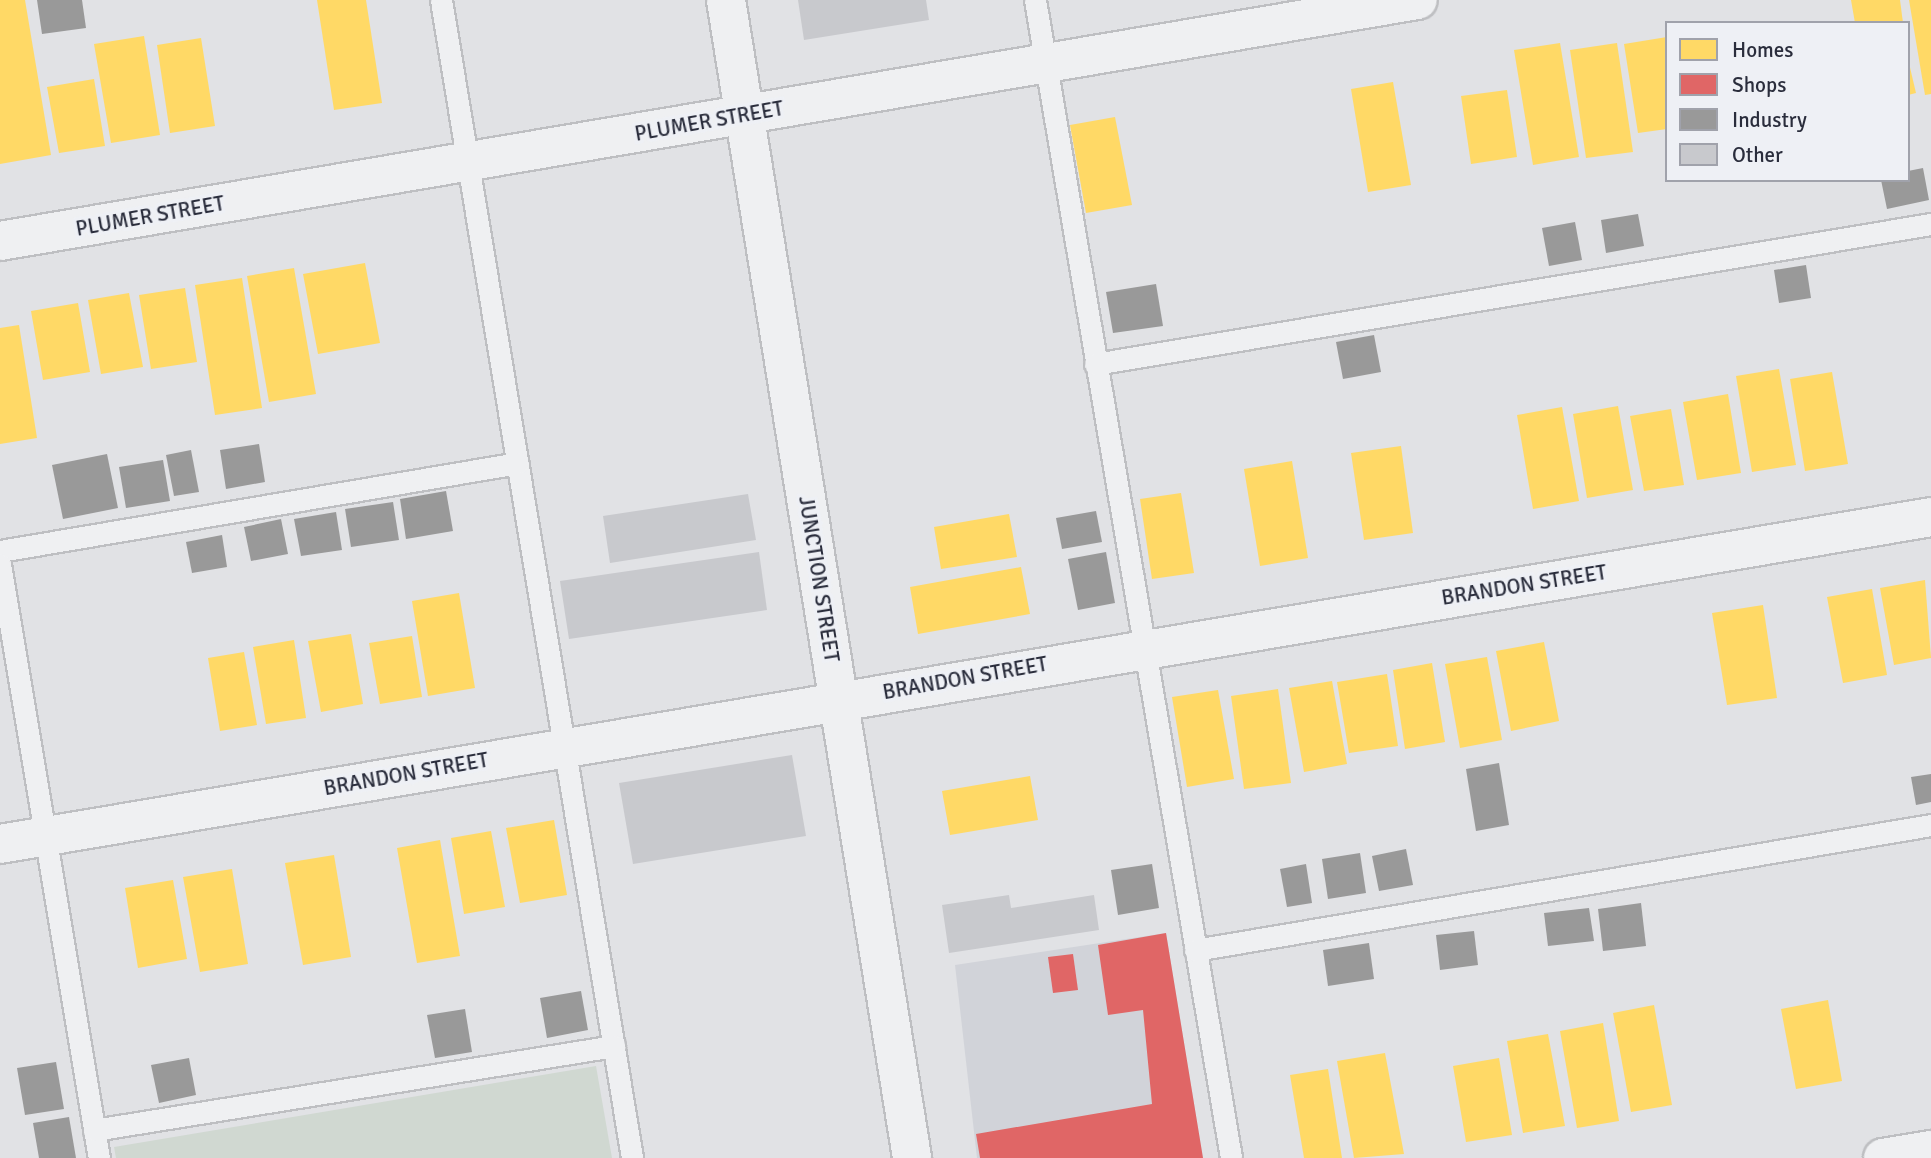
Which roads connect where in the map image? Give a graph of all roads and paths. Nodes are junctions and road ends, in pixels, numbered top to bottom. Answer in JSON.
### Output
{"nodes":[{"id":1,"x":441,"y":0,"type":"edge"},
{"id":2,"x":726,"y":0,"type":"edge"},
{"id":3,"x":1035,"y":0,"type":"edge"},
{"id":4,"x":1418,"y":0,"type":"edge"},
{"id":5,"x":1044,"y":64,"type":"junction"},
{"id":6,"x":745,"y":115,"type":"junction"},
{"id":7,"x":468,"y":162,"type":"junction"},
{"id":8,"x":1931,"y":223,"type":"edge"},
{"id":9,"x":0,"y":241,"type":"edge"},
{"id":10,"x":1095,"y":364,"type":"junction"},
{"id":11,"x":518,"y":463,"type":"junction"},
{"id":12,"x":1931,"y":517,"type":"edge"},
{"id":13,"x":0,"y":551,"type":"edge"},
{"id":14,"x":0,"y":564,"type":"edge"},
{"id":15,"x":1142,"y":648,"type":"junction"},
{"id":16,"x":838,"y":699,"type":"junction"},
{"id":17,"x":565,"y":746,"type":"junction"},
{"id":18,"x":1931,"y":825,"type":"edge"},
{"id":19,"x":47,"y":836,"type":"junction"},
{"id":20,"x":0,"y":844,"type":"edge"},
{"id":21,"x":1195,"y":950,"type":"junction"},
{"id":22,"x":614,"y":1046,"type":"junction"},
{"id":23,"x":94,"y":1130,"type":"junction"},
{"id":24,"x":1931,"y":1150,"type":"edge"},
{"id":25,"x":99,"y":1158,"type":"edge"},
{"id":26,"x":632,"y":1158,"type":"edge"},
{"id":27,"x":912,"y":1158,"type":"edge"},
{"id":28,"x":1231,"y":1158,"type":"edge"},
{"id":29,"x":1883,"y":1158,"type":"edge"}],
"edges":[{"from":1,"to":7,"type":"lane"},
{"from":2,"to":6,"type":"street","name":"JUNCTION STREET"},
{"from":3,"to":5,"type":"lane"},
{"from":4,"to":5,"type":"street","name":"PLUMER STREET"},
{"from":5,"to":6,"type":"street","name":"PLUMER STREET"},
{"from":5,"to":10,"type":"lane"},
{"from":6,"to":7,"type":"street","name":"PLUMER STREET"},
{"from":6,"to":16,"type":"street","name":"JUNCTION STREET"},
{"from":7,"to":9,"type":"street","name":"PLUMER STREET"},
{"from":7,"to":11,"type":"lane"},
{"from":8,"to":10,"type":"lane"},
{"from":10,"to":15,"type":"lane"},
{"from":11,"to":13,"type":"lane"},
{"from":11,"to":17,"type":"lane"},
{"from":12,"to":15,"type":"street","name":"BRANDON STREET"},
{"from":14,"to":19,"type":"lane"},
{"from":15,"to":16,"type":"street","name":"BRANDON STREET"},
{"from":15,"to":21,"type":"lane"},
{"from":16,"to":17,"type":"street","name":"BRANDON STREET"},
{"from":16,"to":27,"type":"street","name":"JUNCTION STREET"},
{"from":17,"to":19,"type":"street","name":"BRANDON STREET"},
{"from":17,"to":22,"type":"lane"},
{"from":18,"to":21,"type":"lane"},
{"from":19,"to":20,"type":"street","name":"BRANDON STREET"},
{"from":19,"to":23,"type":"lane"},
{"from":21,"to":28,"type":"lane"},
{"from":22,"to":23,"type":"lane"},
{"from":22,"to":26,"type":"lane"},
{"from":23,"to":25,"type":"lane"},
{"from":24,"to":29,"type":"street"}]}
